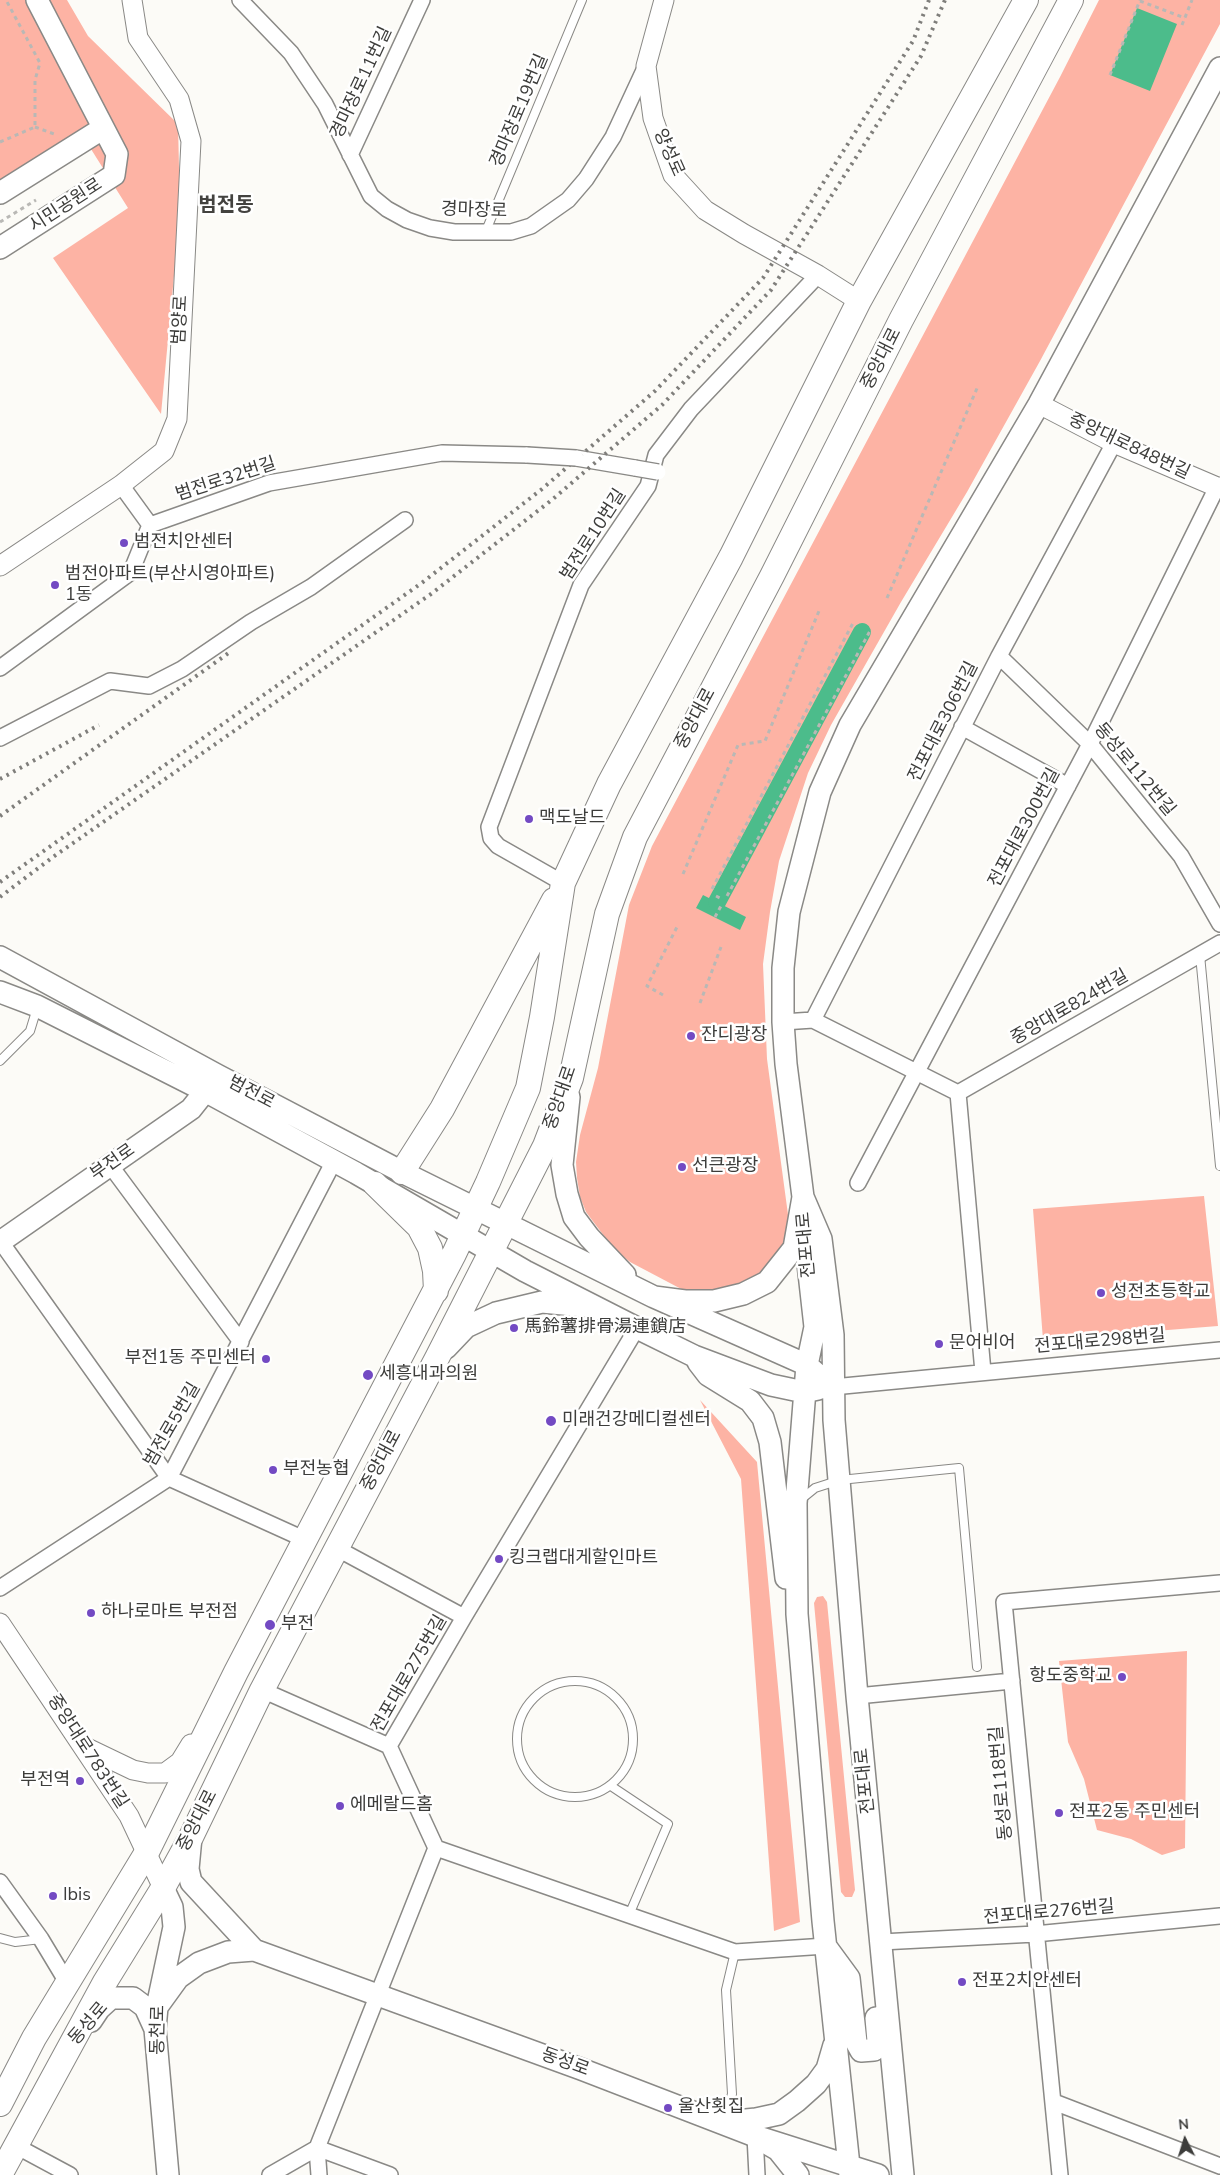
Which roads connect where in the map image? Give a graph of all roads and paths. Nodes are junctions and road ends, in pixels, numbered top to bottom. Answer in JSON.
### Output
{"nodes":[{"id":1,"x":6,"y":0,"type":"edge"},
{"id":2,"x":36,"y":0,"type":"edge"},
{"id":3,"x":132,"y":0,"type":"edge"},
{"id":4,"x":240,"y":0,"type":"edge"},
{"id":5,"x":422,"y":0,"type":"edge"},
{"id":6,"x":582,"y":0,"type":"edge"},
{"id":7,"x":664,"y":0,"type":"edge"},
{"id":8,"x":1026,"y":0,"type":"edge"},
{"id":9,"x":1070,"y":0,"type":"edge"},
{"id":10,"x":1140,"y":0,"type":"edge"},
{"id":11,"x":1192,"y":0,"type":"edge"},
{"id":12,"x":1185,"y":18,"type":"junction"},
{"id":13,"x":1182,"y":25,"type":"dead end"},
{"id":14,"x":646,"y":66,"type":"junction"},
{"id":15,"x":1220,"y":68,"type":"edge"},
{"id":16,"x":1110,"y":75,"type":"dead end"},
{"id":17,"x":102,"y":129,"type":"junction"},
{"id":18,"x":2,"y":142,"type":"edge"},
{"id":19,"x":350,"y":154,"type":"junction"},
{"id":20,"x":0,"y":193,"type":"edge"},
{"id":21,"x":485,"y":233,"type":"junction"},
{"id":22,"x":0,"y":248,"type":"edge"},
{"id":23,"x":818,"y":275,"type":"junction"},
{"id":24,"x":860,"y":301,"type":"junction"},
{"id":25,"x":978,"y":386,"type":"dead end"},
{"id":26,"x":1039,"y":404,"type":"junction"},
{"id":27,"x":1114,"y":443,"type":"junction"},
{"id":28,"x":658,"y":472,"type":"dead end"},
{"id":29,"x":121,"y":485,"type":"junction"},
{"id":30,"x":1218,"y":487,"type":"edge"},
{"id":31,"x":405,"y":520,"type":"dead end"},
{"id":32,"x":150,"y":525,"type":"junction"},
{"id":33,"x":0,"y":566,"type":"edge"},
{"id":34,"x":887,"y":598,"type":"dead end"},
{"id":35,"x":819,"y":611,"type":"dead end"},
{"id":36,"x":853,"y":623,"type":"dead end"},
{"id":37,"x":870,"y":629,"type":"dead end"},
{"id":38,"x":999,"y":656,"type":"junction"},
{"id":39,"x":0,"y":668,"type":"edge"},
{"id":40,"x":962,"y":727,"type":"junction"},
{"id":41,"x":0,"y":738,"type":"edge"},
{"id":42,"x":1090,"y":744,"type":"junction"},
{"id":43,"x":1068,"y":786,"type":"junction"},
{"id":44,"x":683,"y":874,"type":"dead end"},
{"id":45,"x":563,"y":883,"type":"junction"},
{"id":46,"x":712,"y":889,"type":"dead end"},
{"id":47,"x":716,"y":896,"type":"dead end"},
{"id":48,"x":727,"y":896,"type":"dead end"},
{"id":49,"x":722,"y":899,"type":"dead end"},
{"id":50,"x":722,"y":904,"type":"dead end"},
{"id":51,"x":715,"y":917,"type":"dead end"},
{"id":52,"x":1220,"y":924,"type":"edge"},
{"id":53,"x":678,"y":925,"type":"dead end"},
{"id":54,"x":1220,"y":943,"type":"edge"},
{"id":55,"x":721,"y":947,"type":"dead end"},
{"id":56,"x":1200,"y":955,"type":"junction"},
{"id":57,"x":0,"y":957,"type":"edge"},
{"id":58,"x":1,"y":994,"type":"edge"},
{"id":59,"x":663,"y":995,"type":"dead end"},
{"id":60,"x":700,"y":1003,"type":"dead end"},
{"id":61,"x":37,"y":1006,"type":"junction"},
{"id":62,"x":813,"y":1020,"type":"junction"},
{"id":63,"x":783,"y":1022,"type":"junction"},
{"id":64,"x":0,"y":1061,"type":"edge"},
{"id":65,"x":917,"y":1073,"type":"junction"},
{"id":66,"x":571,"y":1078,"type":"junction"},
{"id":67,"x":211,"y":1083,"type":"junction"},
{"id":68,"x":958,"y":1093,"type":"junction"},
{"id":69,"x":1219,"y":1160,"type":"edge"},
{"id":70,"x":334,"y":1161,"type":"junction"},
{"id":71,"x":110,"y":1165,"type":"junction"},
{"id":72,"x":1220,"y":1166,"type":"edge"},
{"id":73,"x":402,"y":1172,"type":"junction"},
{"id":74,"x":858,"y":1183,"type":"dead end"},
{"id":75,"x":375,"y":1184,"type":"junction"},
{"id":76,"x":803,"y":1198,"type":"junction"},
{"id":77,"x":476,"y":1208,"type":"junction"},
{"id":78,"x":505,"y":1222,"type":"junction"},
{"id":79,"x":463,"y":1235,"type":"junction"},
{"id":80,"x":0,"y":1242,"type":"edge"},
{"id":81,"x":491,"y":1252,"type":"junction"},
{"id":82,"x":436,"y":1291,"type":"junction"},
{"id":83,"x":647,"y":1293,"type":"junction"},
{"id":84,"x":600,"y":1308,"type":"junction"},
{"id":85,"x":637,"y":1328,"type":"junction"},
{"id":86,"x":241,"y":1342,"type":"junction"},
{"id":87,"x":1220,"y":1350,"type":"edge"},
{"id":88,"x":694,"y":1356,"type":"junction"},
{"id":89,"x":437,"y":1358,"type":"junction"},
{"id":90,"x":807,"y":1365,"type":"junction"},
{"id":91,"x":983,"y":1372,"type":"junction"},
{"id":92,"x":833,"y":1387,"type":"junction"},
{"id":93,"x":804,"y":1392,"type":"junction"},
{"id":94,"x":169,"y":1478,"type":"junction"},
{"id":95,"x":840,"y":1480,"type":"junction"},
{"id":96,"x":796,"y":1503,"type":"junction"},
{"id":97,"x":306,"y":1540,"type":"junction"},
{"id":98,"x":336,"y":1548,"type":"junction"},
{"id":99,"x":1220,"y":1582,"type":"edge"},
{"id":100,"x":0,"y":1588,"type":"edge"},
{"id":101,"x":797,"y":1614,"type":"junction"},
{"id":102,"x":464,"y":1617,"type":"junction"},
{"id":103,"x":0,"y":1623,"type":"edge"},
{"id":104,"x":977,"y":1667,"type":"dead end"},
{"id":105,"x":1012,"y":1681,"type":"junction"},
{"id":106,"x":262,"y":1690,"type":"junction"},
{"id":107,"x":857,"y":1696,"type":"junction"},
{"id":108,"x":218,"y":1712,"type":"junction"},
{"id":109,"x":83,"y":1746,"type":"junction"},
{"id":110,"x":389,"y":1746,"type":"junction"},
{"id":111,"x":611,"y":1786,"type":"junction"},
{"id":112,"x":191,"y":1837,"type":"junction"},
{"id":113,"x":436,"y":1848,"type":"junction"},
{"id":114,"x":147,"y":1852,"type":"junction"},
{"id":115,"x":0,"y":1882,"type":"edge"},
{"id":116,"x":163,"y":1888,"type":"junction"},
{"id":117,"x":629,"y":1915,"type":"junction"},
{"id":118,"x":1220,"y":1916,"type":"edge"},
{"id":119,"x":1035,"y":1934,"type":"junction"},
{"id":120,"x":0,"y":1938,"type":"edge"},
{"id":121,"x":41,"y":1938,"type":"junction"},
{"id":122,"x":881,"y":1942,"type":"junction"},
{"id":123,"x":826,"y":1946,"type":"junction"},
{"id":124,"x":254,"y":1950,"type":"junction"},
{"id":125,"x":735,"y":1952,"type":"junction"},
{"id":126,"x":884,"y":1982,"type":"junction"},
{"id":127,"x":68,"y":1984,"type":"junction"},
{"id":128,"x":378,"y":1995,"type":"junction"},
{"id":129,"x":157,"y":2007,"type":"junction"},
{"id":130,"x":155,"y":2030,"type":"junction"},
{"id":131,"x":836,"y":2040,"type":"junction"},
{"id":132,"x":65,"y":2052,"type":"junction"},
{"id":133,"x":1054,"y":2102,"type":"junction"},
{"id":134,"x":0,"y":2104,"type":"edge"},
{"id":135,"x":723,"y":2122,"type":"junction"},
{"id":136,"x":755,"y":2136,"type":"junction"},
{"id":137,"x":16,"y":2146,"type":"junction"},
{"id":138,"x":316,"y":2148,"type":"junction"},
{"id":139,"x":1220,"y":2166,"type":"edge"},
{"id":140,"x":850,"y":2170,"type":"edge"},
{"id":141,"x":0,"y":2175,"type":"edge"},
{"id":142,"x":70,"y":2175,"type":"edge"},
{"id":143,"x":168,"y":2175,"type":"edge"},
{"id":144,"x":270,"y":2175,"type":"edge"},
{"id":145,"x":319,"y":2175,"type":"edge"},
{"id":146,"x":390,"y":2175,"type":"edge"},
{"id":147,"x":757,"y":2175,"type":"edge"},
{"id":148,"x":798,"y":2175,"type":"edge"},
{"id":149,"x":878,"y":2175,"type":"edge"},
{"id":150,"x":903,"y":2175,"type":"edge"},
{"id":151,"x":1060,"y":2175,"type":"edge"}],
"edges":[{"from":1,"to":18,"type":"path"},
{"from":2,"to":17,"type":"main road","name":"시민공원로"},
{"from":3,"to":29,"type":"street","name":"범양로"},
{"from":4,"to":19,"type":"street","name":"경마장로"},
{"from":5,"to":19,"type":"street","name":"경마장로11번길"},
{"from":6,"to":21,"type":"lane","name":"경마장로19번길"},
{"from":7,"to":14,"type":"street","name":"양성로"},
{"from":8,"to":24,"type":"main road","name":"중앙대로"},
{"from":9,"to":66,"type":"main road","name":"중앙대로"},
{"from":10,"to":12,"type":"path"},
{"from":10,"to":16,"type":"path"},
{"from":11,"to":12,"type":"path"},
{"from":12,"to":13,"type":"path"},
{"from":14,"to":21,"type":"street","name":"경마장로"},
{"from":14,"to":23,"type":"street","name":"양성로"},
{"from":15,"to":26,"type":"main road"},
{"from":17,"to":20,"type":"main road"},
{"from":17,"to":22,"type":"main road","name":"시민공원로"},
{"from":19,"to":21,"type":"street","name":"경마장로"},
{"from":23,"to":24,"type":"street","name":"양성로"},
{"from":23,"to":45,"type":"street","name":"범전로10번길"},
{"from":24,"to":45,"type":"main road","name":"중앙대로"},
{"from":25,"to":34,"type":"path"},
{"from":26,"to":27,"type":"street","name":"중앙대로848번길"},
{"from":26,"to":63,"type":"main road"},
{"from":27,"to":30,"type":"street","name":"중앙대로848번길"},
{"from":27,"to":38,"type":"street","name":"전포대로306번길"},
{"from":28,"to":32,"type":"street","name":"범전로32번길","bridge":true},
{"from":29,"to":32,"type":"street"},
{"from":29,"to":33,"type":"street","name":"범양로"},
{"from":30,"to":42,"type":"street","name":"전포대로300번길"},
{"from":31,"to":41,"type":"street"},
{"from":32,"to":39,"type":"street"},
{"from":35,"to":44,"type":"path"},
{"from":36,"to":46,"type":"path"},
{"from":37,"to":48,"type":"path"},
{"from":38,"to":40,"type":"street","name":"전포대로306번길"},
{"from":38,"to":42,"type":"street","name":"동성로112번길"},
{"from":40,"to":43,"type":"street"},
{"from":40,"to":62,"type":"street","name":"전포대로306번길"},
{"from":42,"to":43,"type":"street","name":"전포대로300번길"},
{"from":42,"to":52,"type":"street","name":"동성로112번길"},
{"from":43,"to":65,"type":"street","name":"전포대로300번길"},
{"from":45,"to":73,"type":"main road"},
{"from":45,"to":77,"type":"main road","name":"중앙대로"},
{"from":47,"to":49,"type":"path"},
{"from":50,"to":51,"type":"path"},
{"from":53,"to":59,"type":"path"},
{"from":54,"to":56,"type":"street","name":"중앙대로824번길"},
{"from":55,"to":60,"type":"path"},
{"from":56,"to":68,"type":"street","name":"중앙대로824번길"},
{"from":56,"to":69,"type":"lane"},
{"from":57,"to":67,"type":"main road","name":"범전로"},
{"from":58,"to":61,"type":"main road","name":"범전로"},
{"from":61,"to":64,"type":"lane"},
{"from":61,"to":67,"type":"main road","name":"범전로"},
{"from":62,"to":63,"type":"street"},
{"from":62,"to":65,"type":"street"},
{"from":63,"to":76,"type":"main road"},
{"from":65,"to":68,"type":"street"},
{"from":65,"to":74,"type":"street","name":"전포대로300번길"},
{"from":66,"to":78,"type":"main road","name":"중앙대로"},
{"from":66,"to":83,"type":"main road"},
{"from":67,"to":70,"type":"main road","name":"범전로"},
{"from":67,"to":71,"type":"main road","name":"부전로"},
{"from":67,"to":73,"type":"main road","name":"범전로"},
{"from":68,"to":91,"type":"street"},
{"from":69,"to":72,"type":"lane"},
{"from":70,"to":75,"type":"main road","name":"범전로"},
{"from":70,"to":86,"type":"street","name":"범전로5번길"},
{"from":71,"to":80,"type":"main road","name":"부전로"},
{"from":71,"to":86,"type":"street"},
{"from":73,"to":77,"type":"main road","name":"범전로"},
{"from":75,"to":79,"type":"main road","name":"범전로"},
{"from":75,"to":82,"type":"main road"},
{"from":76,"to":83,"type":"main road"},
{"from":76,"to":90,"type":"main road","name":"전포대로"},
{"from":76,"to":92,"type":"main road","name":"전포대로"},
{"from":77,"to":78,"type":"main road","name":"범전로"},
{"from":77,"to":79,"type":"main road","name":"중앙대로"},
{"from":78,"to":81,"type":"main road","name":"중앙대로"},
{"from":78,"to":83,"type":"main road"},
{"from":79,"to":81,"type":"main road","name":"범전로"},
{"from":79,"to":82,"type":"main road","name":"중앙대로"},
{"from":80,"to":94,"type":"street"},
{"from":81,"to":84,"type":"main road"},
{"from":81,"to":89,"type":"main road","name":"중앙대로"},
{"from":82,"to":97,"type":"main road","name":"중앙대로"},
{"from":83,"to":90,"type":"main road"},
{"from":84,"to":85,"type":"main road"},
{"from":84,"to":89,"type":"main road"},
{"from":85,"to":88,"type":"main road"},
{"from":85,"to":102,"type":"street","name":"전포대로275번길"},
{"from":86,"to":94,"type":"street","name":"범전로5번길"},
{"from":87,"to":91,"type":"street","name":"전포대로298번길"},
{"from":88,"to":93,"type":"main road"},
{"from":88,"to":101,"type":"main road"},
{"from":89,"to":98,"type":"main road","name":"중앙대로"},
{"from":90,"to":92,"type":"main road"},
{"from":90,"to":93,"type":"main road","name":"전포대로"},
{"from":91,"to":92,"type":"street","name":"전포대로298번길"},
{"from":92,"to":93,"type":"main road"},
{"from":92,"to":95,"type":"main road","name":"전포대로"},
{"from":93,"to":96,"type":"main road","name":"전포대로"},
{"from":94,"to":97,"type":"street"},
{"from":94,"to":100,"type":"street","name":"범전로5번길"},
{"from":95,"to":96,"type":"lane"},
{"from":95,"to":104,"type":"lane"},
{"from":95,"to":107,"type":"main road","name":"전포대로"},
{"from":96,"to":101,"type":"main road","name":"전포대로"},
{"from":97,"to":108,"type":"main road","name":"중앙대로"},
{"from":98,"to":102,"type":"street"},
{"from":98,"to":106,"type":"main road","name":"중앙대로"},
{"from":99,"to":105,"type":"street","name":"동성로118번길"},
{"from":101,"to":123,"type":"main road","name":"전포대로"},
{"from":102,"to":110,"type":"street","name":"전포대로275번길"},
{"from":103,"to":109,"type":"street","name":"중앙대로783번길"},
{"from":105,"to":107,"type":"street"},
{"from":105,"to":119,"type":"street","name":"동성로118번길"},
{"from":106,"to":110,"type":"street"},
{"from":106,"to":112,"type":"main road","name":"중앙대로"},
{"from":107,"to":122,"type":"main road","name":"전포대로"},
{"from":108,"to":109,"type":"street"},
{"from":108,"to":114,"type":"main road","name":"중앙대로"},
{"from":109,"to":114,"type":"street","name":"중앙대로783번길"},
{"from":110,"to":113,"type":"street","name":"전포대로275번길"},
{"from":111,"to":111,"type":"lane"},
{"from":111,"to":117,"type":"lane"},
{"from":112,"to":116,"type":"main road","name":"중앙대로"},
{"from":112,"to":124,"type":"main road","name":"동성로"},
{"from":113,"to":117,"type":"street"},
{"from":113,"to":128,"type":"street"},
{"from":114,"to":116,"type":"street","name":"중앙대로783번길"},
{"from":114,"to":127,"type":"main road","name":"중앙대로"},
{"from":115,"to":121,"type":"street"},
{"from":116,"to":129,"type":"main road","name":"동천로"},
{"from":116,"to":132,"type":"main road","name":"중앙대로"},
{"from":117,"to":125,"type":"street"},
{"from":118,"to":119,"type":"street","name":"전포대로276번길"},
{"from":119,"to":122,"type":"street","name":"전포대로276번길"},
{"from":119,"to":133,"type":"street","name":"동성로118번길"},
{"from":120,"to":121,"type":"lane"},
{"from":121,"to":127,"type":"street"},
{"from":122,"to":126,"type":"main road","name":"전포대로"},
{"from":123,"to":125,"type":"street"},
{"from":123,"to":126,"type":"main road"},
{"from":123,"to":131,"type":"main road","name":"전포대로"},
{"from":124,"to":128,"type":"main road","name":"동성로"},
{"from":124,"to":129,"type":"main road","name":"동성로"},
{"from":125,"to":135,"type":"lane"},
{"from":126,"to":150,"type":"main road","name":"전포대로"},
{"from":127,"to":134,"type":"main road","name":"중앙대로"},
{"from":128,"to":135,"type":"main road","name":"동성로"},
{"from":128,"to":138,"type":"street"},
{"from":129,"to":130,"type":"main road","name":"동천로"},
{"from":130,"to":132,"type":"main road","name":"동성로"},
{"from":130,"to":143,"type":"main road","name":"동천로"},
{"from":131,"to":135,"type":"main road"},
{"from":131,"to":140,"type":"main road","name":"전포대로"},
{"from":132,"to":137,"type":"main road","name":"중앙대로"},
{"from":133,"to":139,"type":"street"},
{"from":133,"to":151,"type":"street","name":"동성로118번길"},
{"from":135,"to":136,"type":"main road","name":"동성로"},
{"from":136,"to":140,"type":"main road","name":"동성로"},
{"from":136,"to":147,"type":"street"},
{"from":136,"to":148,"type":"main road"},
{"from":137,"to":141,"type":"main road","name":"중앙대로"},
{"from":137,"to":142,"type":"street"},
{"from":138,"to":144,"type":"street"},
{"from":138,"to":145,"type":"street"},
{"from":138,"to":146,"type":"street"},
{"from":140,"to":149,"type":"main road","name":"동성로"}]}
